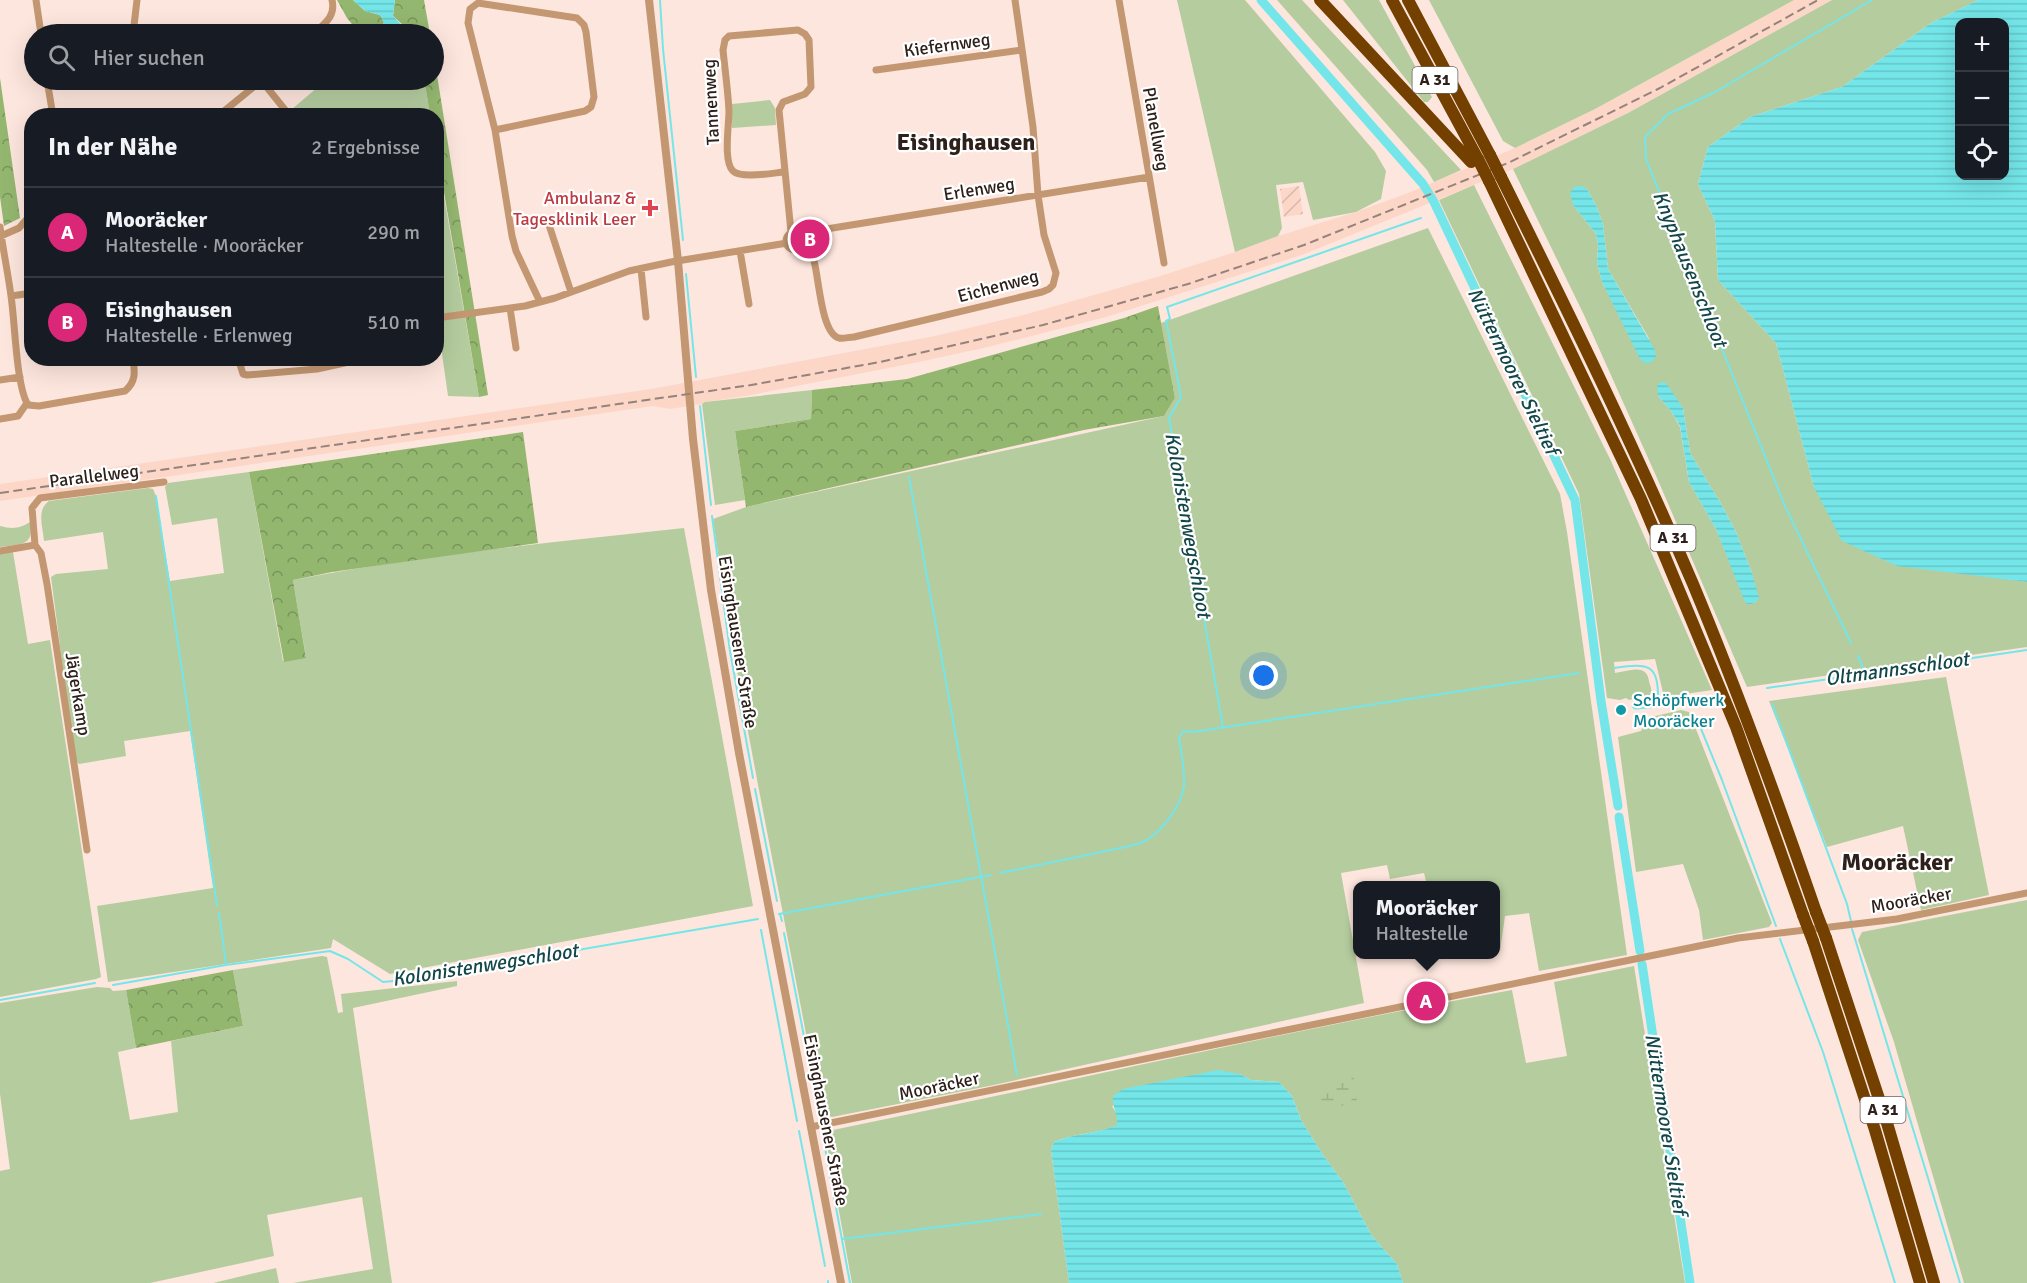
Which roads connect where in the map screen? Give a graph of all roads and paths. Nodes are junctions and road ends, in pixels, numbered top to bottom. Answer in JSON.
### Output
{"nodes":[{"id":1,"x":36,"y":0,"type":"edge"},
{"id":2,"x":137,"y":0,"type":"edge"},
{"id":3,"x":332,"y":0,"type":"edge"},
{"id":4,"x":649,"y":0,"type":"edge"},
{"id":5,"x":1015,"y":0,"type":"edge"},
{"id":6,"x":1119,"y":0,"type":"edge"},
{"id":7,"x":1320,"y":0,"type":"edge"},
{"id":8,"x":1392,"y":0,"type":"edge"},
{"id":9,"x":1408,"y":0,"type":"edge"},
{"id":10,"x":40,"y":24,"type":"edge"},
{"id":11,"x":133,"y":24,"type":"edge"},
{"id":12,"x":324,"y":24,"type":"edge"},
{"id":13,"x":1022,"y":50,"type":"junction"},
{"id":14,"x":876,"y":70,"type":"dead end"},
{"id":15,"x":49,"y":90,"type":"edge"},
{"id":16,"x":250,"y":90,"type":"edge"},
{"id":17,"x":270,"y":90,"type":"edge"},
{"id":18,"x":52,"y":108,"type":"edge"},
{"id":19,"x":228,"y":108,"type":"edge"},
{"id":20,"x":284,"y":108,"type":"edge"},
{"id":21,"x":495,"y":130,"type":"junction"},
{"id":22,"x":1477,"y":164,"type":"junction"},
{"id":23,"x":784,"y":172,"type":"junction"},
{"id":24,"x":1149,"y":177,"type":"junction"},
{"id":25,"x":1495,"y":179,"type":"junction"},
{"id":26,"x":1038,"y":195,"type":"junction"},
{"id":27,"x":24,"y":222,"type":"edge"},
{"id":28,"x":549,"y":225,"type":"dead end"},
{"id":29,"x":0,"y":227,"type":"edge"},
{"id":30,"x":814,"y":231,"type":"dead end"},
{"id":31,"x":791,"y":232,"type":"junction"},
{"id":32,"x":1,"y":236,"type":"edge"},
{"id":33,"x":786,"y":243,"type":"junction"},
{"id":34,"x":801,"y":246,"type":"junction"},
{"id":35,"x":740,"y":251,"type":"junction"},
{"id":36,"x":2,"y":252,"type":"edge"},
{"id":37,"x":678,"y":261,"type":"junction"},
{"id":38,"x":1164,"y":263,"type":"dead end"},
{"id":39,"x":641,"y":269,"type":"junction"},
{"id":40,"x":571,"y":292,"type":"junction"},
{"id":41,"x":24,"y":294,"type":"edge"},
{"id":42,"x":11,"y":296,"type":"junction"},
{"id":43,"x":540,"y":302,"type":"junction"},
{"id":44,"x":749,"y":304,"type":"dead end"},
{"id":45,"x":510,"y":308,"type":"junction"},
{"id":46,"x":444,"y":317,"type":"edge"},
{"id":47,"x":646,"y":317,"type":"dead end"},
{"id":48,"x":516,"y":348,"type":"dead end"},
{"id":49,"x":134,"y":366,"type":"edge"},
{"id":50,"x":240,"y":366,"type":"edge"},
{"id":51,"x":331,"y":366,"type":"edge"},
{"id":52,"x":20,"y":377,"type":"junction"},
{"id":53,"x":0,"y":380,"type":"edge"},
{"id":54,"x":28,"y":404,"type":"junction"},
{"id":55,"x":0,"y":419,"type":"edge"},
{"id":56,"x":164,"y":482,"type":"dead end"},
{"id":57,"x":35,"y":545,"type":"junction"},
{"id":58,"x":0,"y":551,"type":"edge"},
{"id":59,"x":87,"y":850,"type":"dead end"},
{"id":60,"x":2027,"y":893,"type":"edge"},
{"id":61,"x":811,"y":1127,"type":"junction"},
{"id":62,"x":841,"y":1283,"type":"edge"},
{"id":63,"x":1920,"y":1283,"type":"edge"},
{"id":64,"x":1934,"y":1283,"type":"edge"}],
"edges":[{"from":1,"to":10,"type":"street"},
{"from":2,"to":11,"type":"street"},
{"from":3,"to":12,"type":"street"},
{"from":4,"to":37,"type":"street","name":"Eisinghausener Straße"},
{"from":5,"to":13,"type":"street","name":"Eichenweg"},
{"from":6,"to":24,"type":"street","name":"Planellweg"},
{"from":7,"to":22,"type":"highway"},
{"from":8,"to":22,"type":"highway","number":"A 31"},
{"from":9,"to":25,"type":"highway","number":"A 31","bridge":true},
{"from":13,"to":14,"type":"street","name":"Kiefernweg"},
{"from":13,"to":26,"type":"street","name":"Eichenweg"},
{"from":15,"to":18,"type":"street"},
{"from":16,"to":19,"type":"street"},
{"from":17,"to":20,"type":"street"},
{"from":21,"to":21,"type":"street"},
{"from":21,"to":43,"type":"street"},
{"from":22,"to":25,"type":"highway","number":"A 31","bridge":true},
{"from":23,"to":23,"type":"street","name":"Tannenweg"},
{"from":23,"to":31,"type":"street","name":"Tannenweg"},
{"from":24,"to":26,"type":"street","name":"Erlenweg"},
{"from":24,"to":38,"type":"street","name":"Planellweg"},
{"from":25,"to":63,"type":"highway","number":"A 31","bridge":true},
{"from":25,"to":64,"type":"highway","number":"A 31","bridge":true},
{"from":26,"to":30,"type":"street","name":"Erlenweg"},
{"from":26,"to":34,"type":"street","name":"Eichenweg"},
{"from":27,"to":32,"type":"street"},
{"from":28,"to":40,"type":"street"},
{"from":29,"to":32,"type":"street"},
{"from":31,"to":33,"type":"street"},
{"from":31,"to":34,"type":"street"},
{"from":32,"to":36,"type":"street"},
{"from":33,"to":34,"type":"street"},
{"from":33,"to":35,"type":"street"},
{"from":35,"to":37,"type":"street"},
{"from":35,"to":44,"type":"street"},
{"from":36,"to":42,"type":"street"},
{"from":37,"to":39,"type":"street"},
{"from":37,"to":61,"type":"street","name":"Eisinghausener Straße"},
{"from":39,"to":40,"type":"street"},
{"from":39,"to":47,"type":"street"},
{"from":40,"to":43,"type":"street"},
{"from":41,"to":42,"type":"street"},
{"from":42,"to":52,"type":"street"},
{"from":43,"to":45,"type":"street"},
{"from":45,"to":46,"type":"street"},
{"from":45,"to":48,"type":"street"},
{"from":49,"to":54,"type":"street"},
{"from":50,"to":51,"type":"street"},
{"from":52,"to":53,"type":"street"},
{"from":52,"to":54,"type":"street"},
{"from":54,"to":55,"type":"street"},
{"from":56,"to":57,"type":"street","name":"Parallelweg"},
{"from":57,"to":58,"type":"street"},
{"from":57,"to":59,"type":"street","name":"Jägerkamp"},
{"from":60,"to":61,"type":"street","name":"Mooräcker"},
{"from":61,"to":62,"type":"street","name":"Eisinghausener Straße"}]}
